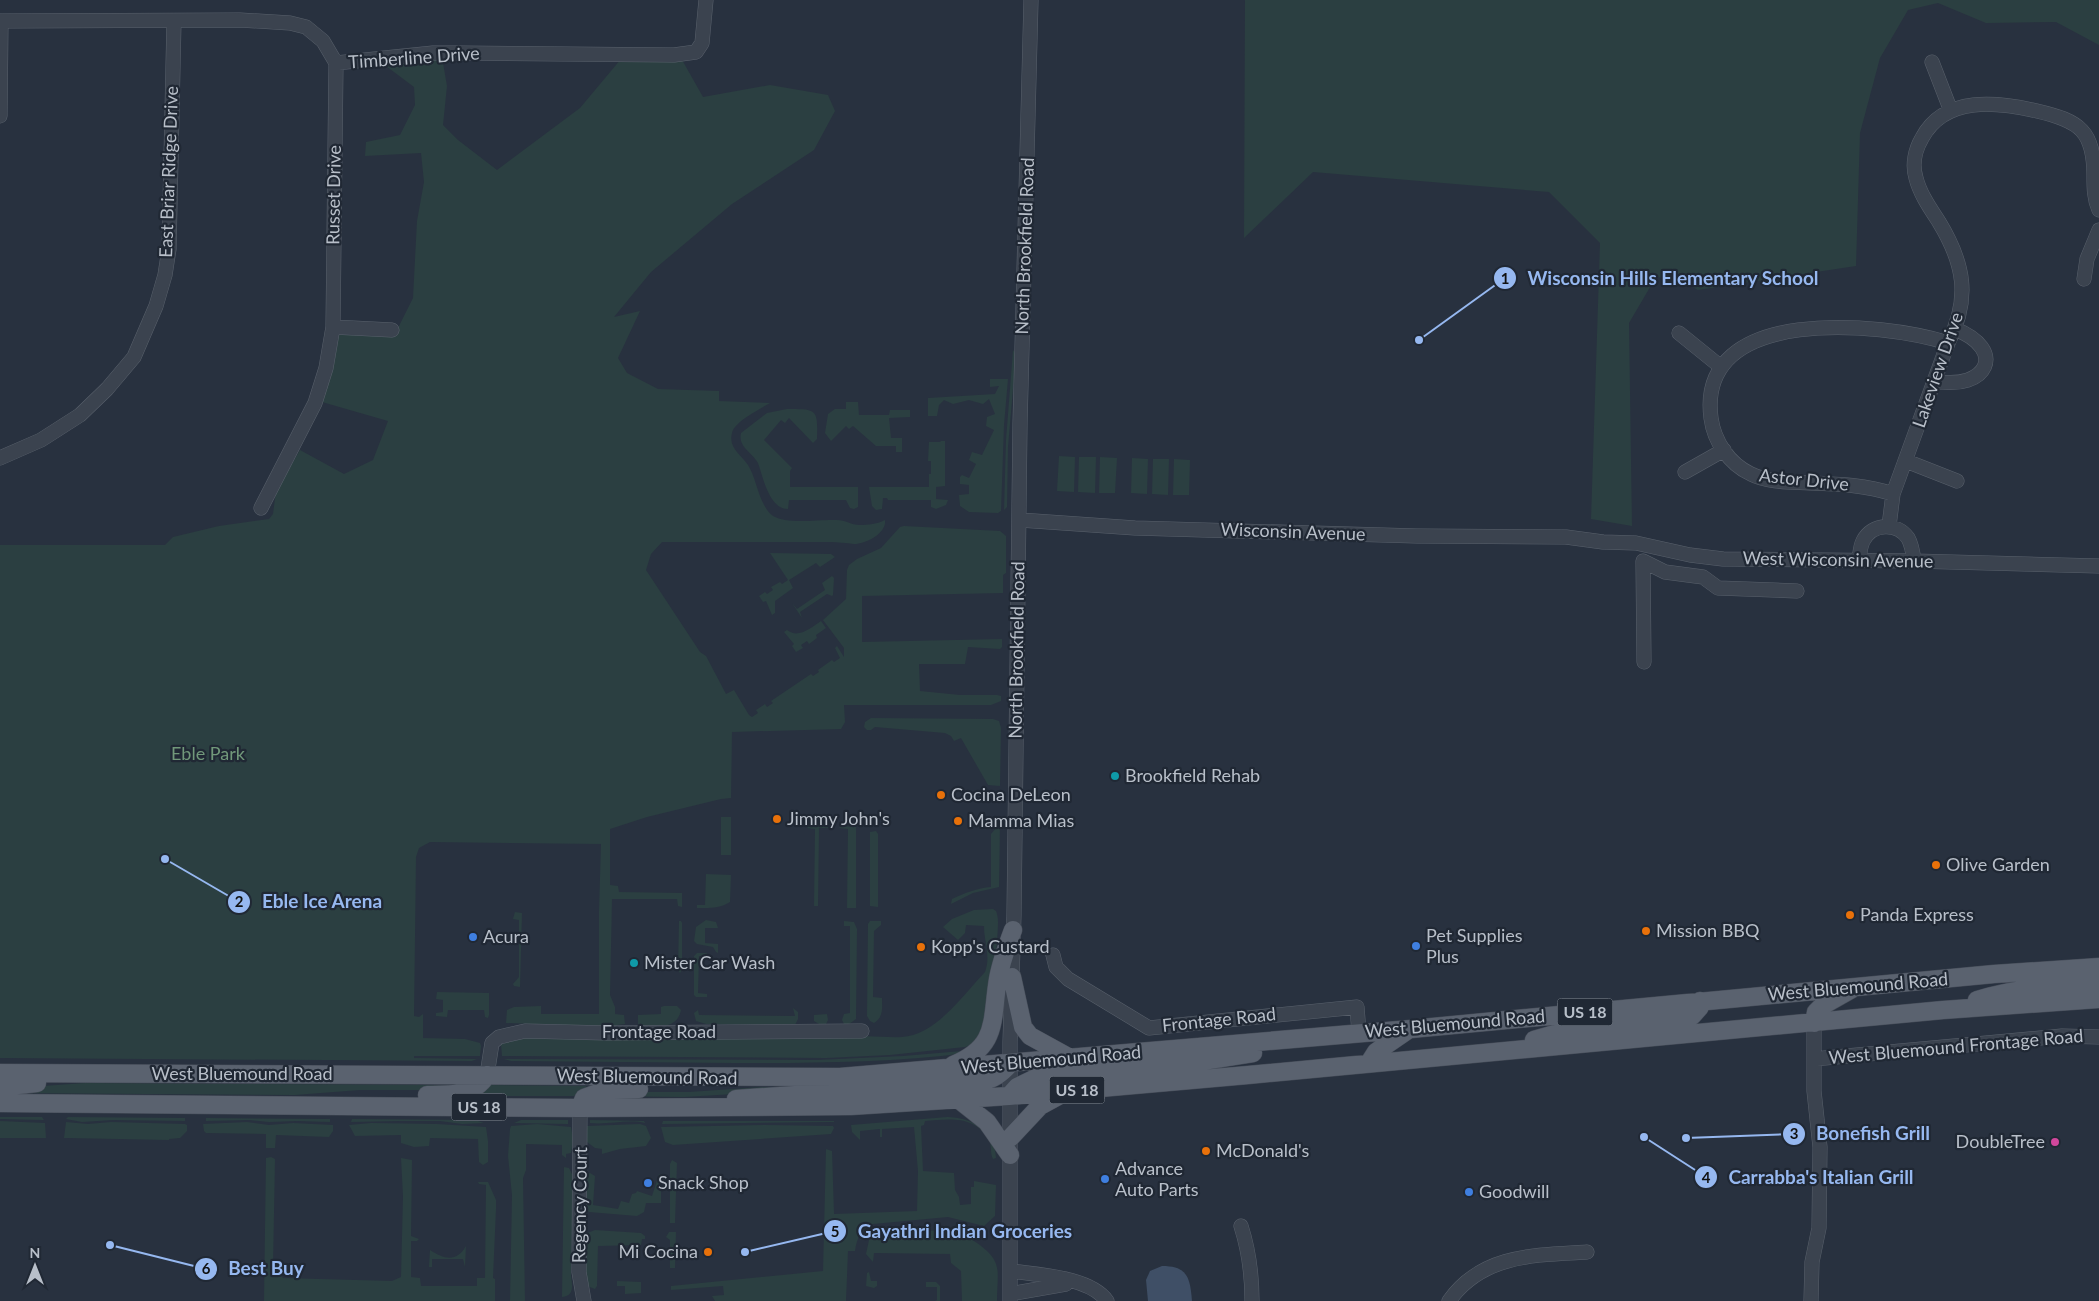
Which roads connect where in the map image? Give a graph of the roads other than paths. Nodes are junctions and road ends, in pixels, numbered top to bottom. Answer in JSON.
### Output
{"nodes":[{"id":1,"x":706,"y":0,"type":"edge"},
{"id":2,"x":1031,"y":0,"type":"edge"},
{"id":3,"x":0,"y":21,"type":"edge"},
{"id":4,"x":174,"y":21,"type":"junction"},
{"id":5,"x":1932,"y":62,"type":"dead end"},
{"id":6,"x":336,"y":63,"type":"junction"},
{"id":7,"x":1951,"y":111,"type":"junction"},
{"id":8,"x":0,"y":116,"type":"edge"},
{"id":9,"x":2099,"y":210,"type":"edge"},
{"id":10,"x":2099,"y":230,"type":"edge"},
{"id":11,"x":2084,"y":279,"type":"dead end"},
{"id":12,"x":333,"y":327,"type":"junction"},
{"id":13,"x":1955,"y":329,"type":"junction"},
{"id":14,"x":392,"y":330,"type":"dead end"},
{"id":15,"x":1679,"y":333,"type":"dead end"},
{"id":16,"x":1948,"y":343,"type":"junction"},
{"id":17,"x":1721,"y":367,"type":"junction"},
{"id":18,"x":1936,"y":381,"type":"junction"},
{"id":19,"x":1724,"y":450,"type":"junction"},
{"id":20,"x":0,"y":458,"type":"edge"},
{"id":21,"x":1906,"y":461,"type":"junction"},
{"id":22,"x":1684,"y":472,"type":"dead end"},
{"id":23,"x":1957,"y":481,"type":"dead end"},
{"id":24,"x":1893,"y":494,"type":"junction"},
{"id":25,"x":261,"y":508,"type":"dead end"},
{"id":26,"x":1020,"y":520,"type":"junction"},
{"id":27,"x":1889,"y":526,"type":"junction"},
{"id":28,"x":1572,"y":537,"type":"joint"},
{"id":29,"x":1636,"y":543,"type":"junction"},
{"id":30,"x":1652,"y":546,"type":"junction"},
{"id":31,"x":1859,"y":560,"type":"junction"},
{"id":32,"x":1643,"y":561,"type":"junction"},
{"id":33,"x":1914,"y":561,"type":"junction"},
{"id":34,"x":2099,"y":566,"type":"edge"},
{"id":35,"x":1797,"y":591,"type":"dead end"},
{"id":36,"x":1644,"y":662,"type":"dead end"},
{"id":37,"x":1013,"y":930,"type":"junction"},
{"id":38,"x":1053,"y":954,"type":"dead end"},
{"id":39,"x":2099,"y":967,"type":"edge"},
{"id":40,"x":1012,"y":977,"type":"junction"},
{"id":41,"x":2099,"y":982,"type":"edge"},
{"id":42,"x":1855,"y":987,"type":"junction"},
{"id":43,"x":2099,"y":999,"type":"edge"},
{"id":44,"x":1700,"y":1001,"type":"junction"},
{"id":45,"x":1943,"y":1010,"type":"junction"},
{"id":46,"x":1814,"y":1023,"type":"junction"},
{"id":47,"x":1411,"y":1029,"type":"junction"},
{"id":48,"x":862,"y":1031,"type":"dead end"},
{"id":49,"x":1359,"y":1033,"type":"junction"},
{"id":50,"x":1316,"y":1036,"type":"junction"},
{"id":51,"x":2099,"y":1037,"type":"edge"},
{"id":52,"x":1500,"y":1050,"type":"junction"},
{"id":53,"x":1070,"y":1058,"type":"junction"},
{"id":54,"x":1814,"y":1059,"type":"junction"},
{"id":55,"x":1369,"y":1063,"type":"junction"},
{"id":56,"x":1010,"y":1064,"type":"junction"},
{"id":57,"x":943,"y":1069,"type":"junction"},
{"id":58,"x":0,"y":1073,"type":"edge"},
{"id":59,"x":86,"y":1074,"type":"junction"},
{"id":60,"x":487,"y":1075,"type":"junction"},
{"id":61,"x":764,"y":1078,"type":"junction"},
{"id":62,"x":0,"y":1087,"type":"edge"},
{"id":63,"x":1074,"y":1090,"type":"junction"},
{"id":64,"x":1009,"y":1096,"type":"junction"},
{"id":65,"x":958,"y":1099,"type":"junction"},
{"id":66,"x":0,"y":1104,"type":"edge"},
{"id":67,"x":295,"y":1105,"type":"junction"},
{"id":68,"x":580,"y":1108,"type":"junction"},
{"id":69,"x":681,"y":1108,"type":"junction"},
{"id":70,"x":1010,"y":1147,"type":"junction"},
{"id":71,"x":1241,"y":1226,"type":"dead end"},
{"id":72,"x":1587,"y":1252,"type":"dead end"},
{"id":73,"x":1011,"y":1271,"type":"junction"},
{"id":74,"x":1084,"y":1284,"type":"junction"},
{"id":75,"x":1010,"y":1297,"type":"edge"},
{"id":76,"x":584,"y":1301,"type":"edge"},
{"id":77,"x":1107,"y":1301,"type":"edge"},
{"id":78,"x":1252,"y":1301,"type":"edge"},
{"id":79,"x":1449,"y":1301,"type":"edge"},
{"id":80,"x":1811,"y":1301,"type":"edge"}],
"edges":[{"from":1,"to":6,"type":"street","name":"Timberline Drive"},
{"from":2,"to":26,"type":"street","name":"North Brookfield Road"},
{"from":3,"to":4,"type":"street","name":"Timberline Drive"},
{"from":3,"to":8,"type":"street"},
{"from":4,"to":6,"type":"street","name":"Timberline Drive"},
{"from":4,"to":20,"type":"street","name":"East Briar Ridge Drive"},
{"from":5,"to":7,"type":"street"},
{"from":6,"to":12,"type":"street","name":"Russet Drive"},
{"from":7,"to":9,"type":"street","name":"Lakeview Drive"},
{"from":7,"to":13,"type":"street","name":"Lakeview Drive"},
{"from":10,"to":11,"type":"street"},
{"from":12,"to":14,"type":"street"},
{"from":12,"to":25,"type":"street","name":"Russet Drive"},
{"from":13,"to":16,"type":"street","name":"Lakeview Drive"},
{"from":13,"to":18,"type":"street"},
{"from":15,"to":17,"type":"street"},
{"from":16,"to":17,"type":"street"},
{"from":16,"to":18,"type":"street","name":"Lakeview Drive"},
{"from":17,"to":19,"type":"street","name":"Astor Drive"},
{"from":18,"to":21,"type":"street","name":"Lakeview Drive"},
{"from":19,"to":22,"type":"street"},
{"from":19,"to":24,"type":"street","name":"Astor Drive"},
{"from":21,"to":23,"type":"street"},
{"from":21,"to":24,"type":"street","name":"Lakeview Drive"},
{"from":24,"to":27,"type":"street","name":"Lakeview Drive"},
{"from":26,"to":28,"type":"street","name":"Wisconsin Avenue"},
{"from":26,"to":37,"type":"street","name":"North Brookfield Road"},
{"from":27,"to":31,"type":"street"},
{"from":27,"to":33,"type":"street"},
{"from":28,"to":29,"type":"street","name":"West Wisconsin Avenue"},
{"from":29,"to":30,"type":"street","name":"West Wisconsin Avenue"},
{"from":29,"to":32,"type":"street"},
{"from":30,"to":31,"type":"street","name":"West Wisconsin Avenue"},
{"from":30,"to":32,"type":"street"},
{"from":31,"to":33,"type":"street","name":"West Wisconsin Avenue"},
{"from":32,"to":35,"type":"street"},
{"from":32,"to":36,"type":"street"},
{"from":33,"to":34,"type":"street","name":"West Wisconsin Avenue"},
{"from":37,"to":40,"type":"street","name":"North Brookfield Road"},
{"from":37,"to":57,"type":"main road"},
{"from":38,"to":49,"type":"street","name":"Frontage Road"},
{"from":39,"to":42,"type":"main road","name":"West Bluemound Road","number":"US 18"},
{"from":40,"to":53,"type":"main road"},
{"from":40,"to":56,"type":"street","name":"North Brookfield Road"},
{"from":41,"to":45,"type":"main road"},
{"from":42,"to":44,"type":"main road","name":"West Bluemound Road","number":"US 18"},
{"from":42,"to":46,"type":"main road"},
{"from":43,"to":45,"type":"main road","name":"West Bluemound Road","number":"US 18"},
{"from":44,"to":47,"type":"main road","name":"West Bluemound Road","number":"US 18"},
{"from":44,"to":52,"type":"main road"},
{"from":45,"to":46,"type":"main road","name":"West Bluemound Road","number":"US 18"},
{"from":46,"to":52,"type":"main road","name":"West Bluemound Road","number":"US 18"},
{"from":46,"to":54,"type":"street"},
{"from":47,"to":49,"type":"main road","name":"West Bluemound Road","number":"US 18"},
{"from":47,"to":55,"type":"main road"},
{"from":48,"to":60,"type":"street","name":"Frontage Road"},
{"from":49,"to":50,"type":"main road","name":"West Bluemound Road","number":"US 18"},
{"from":50,"to":53,"type":"main road","name":"West Bluemound Road","number":"US 18"},
{"from":50,"to":64,"type":"main road"},
{"from":51,"to":54,"type":"street","name":"West Bluemound Frontage Road"},
{"from":52,"to":55,"type":"main road","name":"West Bluemound Road","number":"US 18"},
{"from":53,"to":56,"type":"main road","name":"West Bluemound Road","number":"US 18"},
{"from":54,"to":80,"type":"street"},
{"from":55,"to":63,"type":"main road","name":"West Bluemound Road","number":"US 18"},
{"from":56,"to":57,"type":"main road","name":"West Bluemound Road","number":"US 18"},
{"from":56,"to":64,"type":"street","name":"North Brookfield Road"},
{"from":56,"to":69,"type":"main road"},
{"from":57,"to":61,"type":"main road","name":"West Bluemound Road","number":"US 18"},
{"from":58,"to":59,"type":"main road","name":"West Bluemound Road","number":"US 18"},
{"from":59,"to":60,"type":"main road","name":"West Bluemound Road","number":"US 18"},
{"from":59,"to":62,"type":"main road"},
{"from":60,"to":61,"type":"main road","name":"West Bluemound Road","number":"US 18"},
{"from":60,"to":67,"type":"main road"},
{"from":61,"to":68,"type":"main road"},
{"from":63,"to":64,"type":"main road","name":"West Bluemound Road","number":"US 18"},
{"from":63,"to":70,"type":"main road"},
{"from":64,"to":65,"type":"main road","name":"West Bluemound Road","number":"US 18"},
{"from":64,"to":70,"type":"street","name":"North Brookfield Road"},
{"from":65,"to":69,"type":"main road","name":"West Bluemound Road","number":"US 18"},
{"from":65,"to":70,"type":"main road"},
{"from":66,"to":67,"type":"main road","name":"West Bluemound Road","number":"US 18"},
{"from":67,"to":68,"type":"main road","name":"West Bluemound Road","number":"US 18"},
{"from":68,"to":69,"type":"main road","name":"West Bluemound Road","number":"US 18"},
{"from":68,"to":76,"type":"street","name":"Regency Court"},
{"from":70,"to":73,"type":"street","name":"North Brookfield Road"},
{"from":71,"to":78,"type":"street"},
{"from":72,"to":79,"type":"street"},
{"from":73,"to":74,"type":"street"},
{"from":73,"to":75,"type":"street","name":"North Brookfield Road"},
{"from":74,"to":75,"type":"street"},
{"from":74,"to":77,"type":"street"}]}
